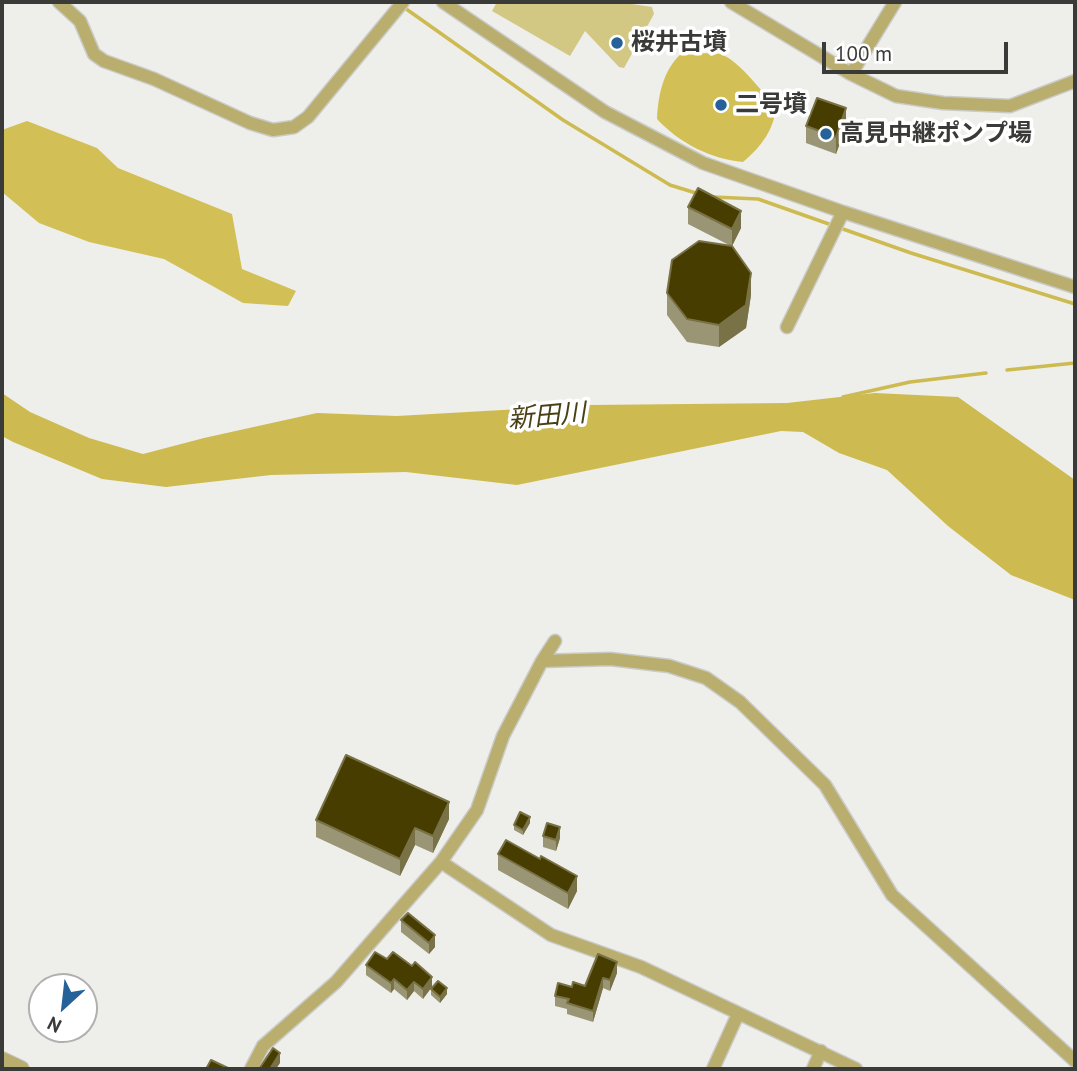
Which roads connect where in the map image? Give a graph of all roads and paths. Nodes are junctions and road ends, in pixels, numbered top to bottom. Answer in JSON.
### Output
{"nodes":[{"id":1,"x":59,"y":2,"type":"edge"},
{"id":2,"x":731,"y":2,"type":"edge"},
{"id":3,"x":895,"y":2,"type":"edge"},
{"id":4,"x":451,"y":4,"type":"edge"},
{"id":5,"x":400,"y":5,"type":"edge"},
{"id":6,"x":851,"y":74,"type":"junction"},
{"id":7,"x":1075,"y":81,"type":"edge"},
{"id":8,"x":841,"y":216,"type":"junction"},
{"id":9,"x":1075,"y":287,"type":"edge"},
{"id":10,"x":786,"y":327,"type":"dead end"},
{"id":11,"x":555,"y":642,"type":"dead end"},
{"id":12,"x":542,"y":662,"type":"junction"},
{"id":13,"x":441,"y":862,"type":"junction"},
{"id":14,"x":738,"y":1013,"type":"junction"},
{"id":15,"x":821,"y":1051,"type":"junction"},
{"id":16,"x":1075,"y":1061,"type":"edge"},
{"id":17,"x":251,"y":1069,"type":"edge"},
{"id":18,"x":713,"y":1069,"type":"edge"},
{"id":19,"x":813,"y":1069,"type":"edge"},
{"id":20,"x":856,"y":1069,"type":"edge"}],
"edges":[{"from":1,"to":5,"type":"street"},
{"from":2,"to":6,"type":"street"},
{"from":3,"to":6,"type":"street"},
{"from":4,"to":8,"type":"street"},
{"from":6,"to":7,"type":"street"},
{"from":8,"to":9,"type":"street"},
{"from":8,"to":10,"type":"street"},
{"from":11,"to":12,"type":"street"},
{"from":12,"to":13,"type":"street"},
{"from":12,"to":16,"type":"street"},
{"from":13,"to":14,"type":"street"},
{"from":13,"to":17,"type":"street"},
{"from":14,"to":15,"type":"street"},
{"from":14,"to":18,"type":"street"},
{"from":15,"to":19,"type":"street"},
{"from":15,"to":20,"type":"street"}]}
